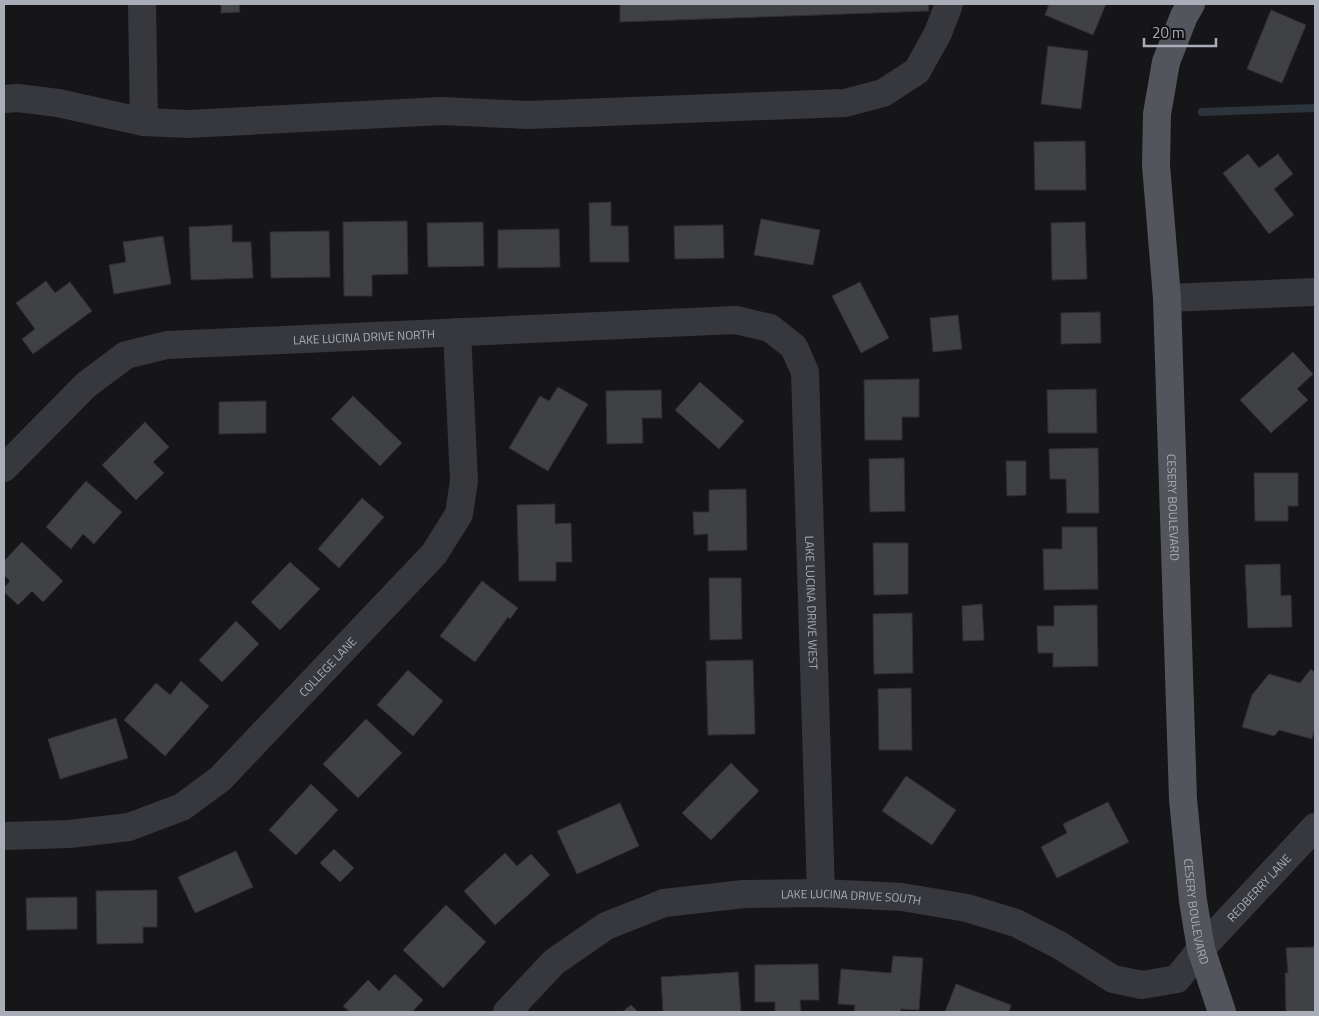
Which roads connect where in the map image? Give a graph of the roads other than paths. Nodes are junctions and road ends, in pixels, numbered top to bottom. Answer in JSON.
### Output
{"nodes":[{"id":1,"x":142,"y":4,"type":"edge"},
{"id":2,"x":949,"y":4,"type":"edge"},
{"id":3,"x":1191,"y":4,"type":"edge"},
{"id":4,"x":4,"y":99,"type":"edge"},
{"id":5,"x":144,"y":122,"type":"junction"},
{"id":6,"x":1315,"y":292,"type":"edge"},
{"id":7,"x":1167,"y":298,"type":"junction"},
{"id":8,"x":770,"y":328,"type":"joint"},
{"id":9,"x":457,"y":332,"type":"junction"},
{"id":10,"x":4,"y":468,"type":"edge"},
{"id":11,"x":1315,"y":827,"type":"edge"},
{"id":12,"x":4,"y":836,"type":"edge"},
{"id":13,"x":821,"y":892,"type":"junction"},
{"id":14,"x":1201,"y":949,"type":"junction"},
{"id":15,"x":507,"y":1012,"type":"edge"},
{"id":16,"x":1222,"y":1012,"type":"edge"}],
"edges":[{"from":1,"to":5,"type":"street"},
{"from":2,"to":5,"type":"street"},
{"from":3,"to":7,"type":"main road","name":"CESERY BOULEVARD"},
{"from":4,"to":5,"type":"street"},
{"from":6,"to":7,"type":"street"},
{"from":7,"to":14,"type":"main road","name":"CESERY BOULEVARD"},
{"from":8,"to":9,"type":"street","name":"LAKE LUCINA DRIVE NORTH"},
{"from":8,"to":13,"type":"street","name":"LAKE LUCINA DRIVE WEST"},
{"from":9,"to":10,"type":"street","name":"LAKE LUCINA DRIVE NORTH"},
{"from":9,"to":12,"type":"street","name":"COLLEGE LANE"},
{"from":11,"to":14,"type":"street","name":"REDBERRY LANE"},
{"from":13,"to":14,"type":"street","name":"LAKE LUCINA DRIVE SOUTH"},
{"from":13,"to":15,"type":"street","name":"LAKE LUCINA DRIVE SOUTH"},
{"from":14,"to":16,"type":"main road","name":"CESERY BOULEVARD"}]}
